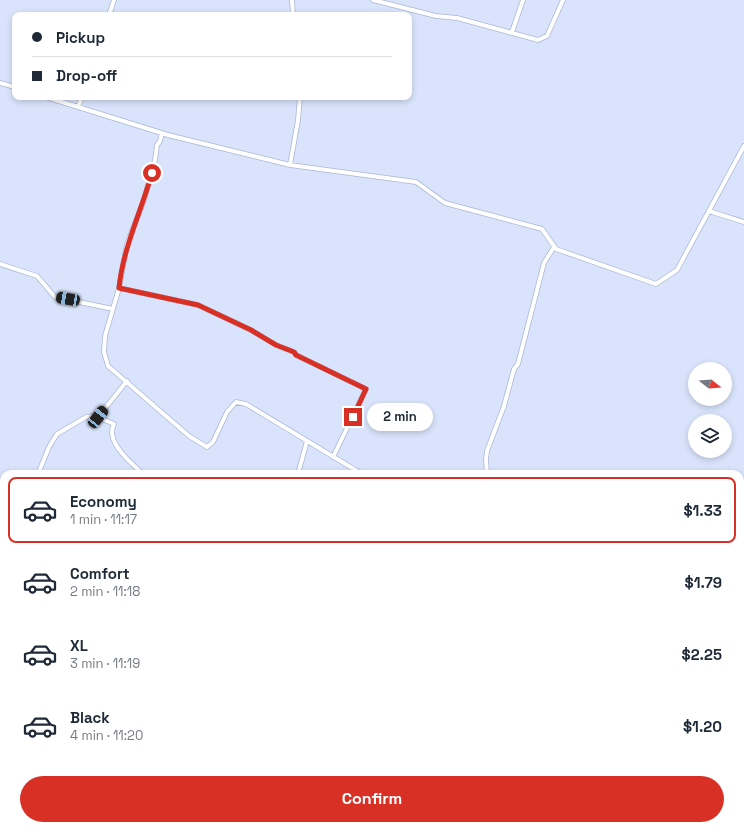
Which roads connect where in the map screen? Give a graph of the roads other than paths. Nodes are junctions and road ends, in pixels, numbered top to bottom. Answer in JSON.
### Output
{"nodes":[{"id":1,"x":114,"y":0,"type":"edge"},
{"id":2,"x":292,"y":0,"type":"edge"},
{"id":3,"x":373,"y":0,"type":"edge"},
{"id":4,"x":523,"y":0,"type":"edge"},
{"id":5,"x":563,"y":0,"type":"edge"},
{"id":6,"x":110,"y":12,"type":"edge"},
{"id":7,"x":293,"y":12,"type":"edge"},
{"id":8,"x":512,"y":32,"type":"junction"},
{"id":9,"x":0,"y":83,"type":"edge"},
{"id":10,"x":12,"y":87,"type":"edge"},
{"id":11,"x":56,"y":100,"type":"edge"},
{"id":12,"x":81,"y":100,"type":"edge"},
{"id":13,"x":300,"y":100,"type":"edge"},
{"id":14,"x":78,"y":107,"type":"junction"},
{"id":15,"x":162,"y":133,"type":"junction"},
{"id":16,"x":744,"y":146,"type":"edge"},
{"id":17,"x":290,"y":165,"type":"junction"},
{"id":18,"x":709,"y":211,"type":"junction"},
{"id":19,"x":744,"y":222,"type":"edge"},
{"id":20,"x":554,"y":247,"type":"junction"},
{"id":21,"x":0,"y":264,"type":"edge"},
{"id":22,"x":119,"y":288,"type":"junction"},
{"id":23,"x":113,"y":309,"type":"junction"},
{"id":24,"x":127,"y":381,"type":"junction"},
{"id":25,"x":98,"y":417,"type":"junction"},
{"id":26,"x":307,"y":441,"type":"junction"},
{"id":27,"x":334,"y":457,"type":"junction"},
{"id":28,"x":40,"y":470,"type":"edge"},
{"id":29,"x":139,"y":470,"type":"edge"},
{"id":30,"x":299,"y":470,"type":"edge"},
{"id":31,"x":355,"y":470,"type":"edge"},
{"id":32,"x":487,"y":470,"type":"edge"}],
"edges":[{"from":1,"to":6,"type":"street"},
{"from":2,"to":7,"type":"street"},
{"from":3,"to":8,"type":"street"},
{"from":4,"to":8,"type":"street"},
{"from":5,"to":8,"type":"street"},
{"from":9,"to":10,"type":"street"},
{"from":11,"to":14,"type":"street"},
{"from":12,"to":14,"type":"street"},
{"from":13,"to":17,"type":"street"},
{"from":14,"to":15,"type":"street"},
{"from":15,"to":17,"type":"street"},
{"from":15,"to":22,"type":"street"},
{"from":16,"to":18,"type":"street"},
{"from":17,"to":20,"type":"street"},
{"from":18,"to":19,"type":"street"},
{"from":18,"to":20,"type":"street"},
{"from":20,"to":32,"type":"street"},
{"from":21,"to":23,"type":"street"},
{"from":22,"to":23,"type":"street"},
{"from":22,"to":27,"type":"street"},
{"from":23,"to":24,"type":"street"},
{"from":24,"to":25,"type":"street"},
{"from":24,"to":26,"type":"street"},
{"from":25,"to":28,"type":"street"},
{"from":25,"to":29,"type":"street"},
{"from":26,"to":27,"type":"street"},
{"from":26,"to":30,"type":"street"},
{"from":27,"to":31,"type":"street"}]}
